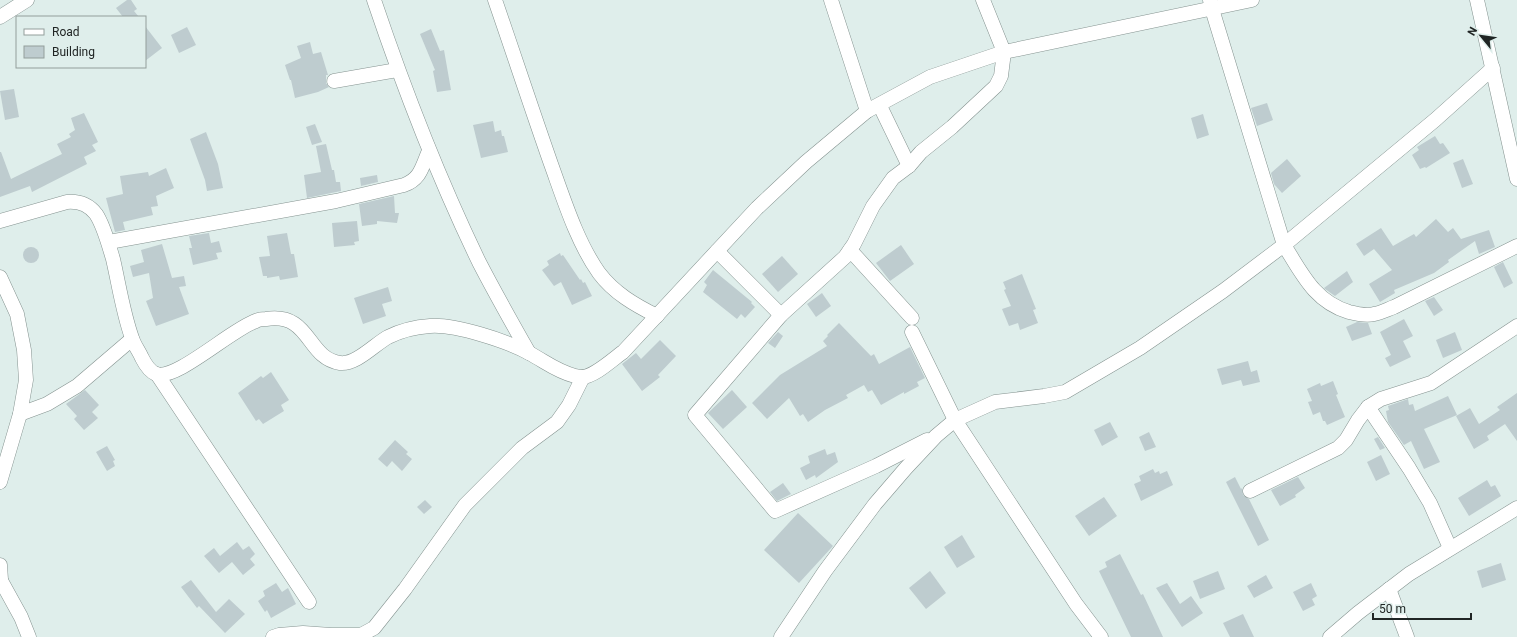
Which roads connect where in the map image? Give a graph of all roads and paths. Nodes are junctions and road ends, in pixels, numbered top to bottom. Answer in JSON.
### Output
{"nodes":[{"id":1,"x":27,"y":0,"type":"edge"},
{"id":2,"x":374,"y":0,"type":"edge"},
{"id":3,"x":495,"y":0,"type":"edge"},
{"id":4,"x":831,"y":0,"type":"edge"},
{"id":5,"x":984,"y":0,"type":"edge"},
{"id":6,"x":1252,"y":0,"type":"edge"},
{"id":7,"x":1477,"y":0,"type":"edge"},
{"id":8,"x":1211,"y":4,"type":"edge"},
{"id":9,"x":0,"y":17,"type":"edge"},
{"id":10,"x":1004,"y":52,"type":"junction"},
{"id":11,"x":1493,"y":68,"type":"junction"},
{"id":12,"x":398,"y":70,"type":"junction"},
{"id":13,"x":334,"y":82,"type":"dead end"},
{"id":14,"x":880,"y":106,"type":"junction"},
{"id":15,"x":867,"y":111,"type":"junction"},
{"id":16,"x":429,"y":151,"type":"junction"},
{"id":17,"x":909,"y":166,"type":"junction"},
{"id":18,"x":1517,"y":179,"type":"edge"},
{"id":19,"x":0,"y":221,"type":"edge"},
{"id":20,"x":108,"y":242,"type":"junction"},
{"id":21,"x":1284,"y":245,"type":"junction"},
{"id":22,"x":1517,"y":246,"type":"edge"},
{"id":23,"x":850,"y":250,"type":"junction"},
{"id":24,"x":717,"y":251,"type":"junction"},
{"id":25,"x":0,"y":277,"type":"edge"},
{"id":26,"x":781,"y":315,"type":"junction"},
{"id":27,"x":657,"y":316,"type":"junction"},
{"id":28,"x":1517,"y":326,"type":"edge"},
{"id":29,"x":132,"y":339,"type":"junction"},
{"id":30,"x":529,"y":353,"type":"junction"},
{"id":31,"x":157,"y":374,"type":"junction"},
{"id":32,"x":583,"y":377,"type":"junction"},
{"id":33,"x":1368,"y":407,"type":"junction"},
{"id":34,"x":20,"y":414,"type":"junction"},
{"id":35,"x":955,"y":420,"type":"junction"},
{"id":36,"x":936,"y":436,"type":"junction"},
{"id":37,"x":0,"y":482,"type":"edge"},
{"id":38,"x":1250,"y":491,"type":"dead end"},
{"id":39,"x":1517,"y":508,"type":"edge"},
{"id":40,"x":1450,"y":548,"type":"junction"},
{"id":41,"x":0,"y":565,"type":"edge"},
{"id":42,"x":0,"y":580,"type":"edge"},
{"id":43,"x":1389,"y":589,"type":"junction"},
{"id":44,"x":309,"y":602,"type":"dead end"},
{"id":45,"x":29,"y":637,"type":"edge"},
{"id":46,"x":273,"y":637,"type":"edge"},
{"id":47,"x":781,"y":637,"type":"edge"},
{"id":48,"x":1101,"y":637,"type":"edge"},
{"id":49,"x":1330,"y":637,"type":"edge"},
{"id":50,"x":1407,"y":637,"type":"edge"}],
"edges":[{"from":1,"to":9,"type":"street"},
{"from":2,"to":12,"type":"street"},
{"from":3,"to":27,"type":"street"},
{"from":4,"to":15,"type":"street"},
{"from":5,"to":10,"type":"street"},
{"from":6,"to":8,"type":"street"},
{"from":7,"to":11,"type":"street"},
{"from":8,"to":10,"type":"street"},
{"from":8,"to":21,"type":"street"},
{"from":10,"to":14,"type":"street"},
{"from":10,"to":17,"type":"street"},
{"from":11,"to":18,"type":"street"},
{"from":11,"to":21,"type":"street"},
{"from":12,"to":13,"type":"street"},
{"from":12,"to":16,"type":"street"},
{"from":14,"to":15,"type":"street"},
{"from":14,"to":17,"type":"street"},
{"from":15,"to":24,"type":"street"},
{"from":16,"to":20,"type":"street"},
{"from":16,"to":30,"type":"street"},
{"from":17,"to":23,"type":"street"},
{"from":19,"to":20,"type":"street"},
{"from":20,"to":29,"type":"street"},
{"from":21,"to":22,"type":"street"},
{"from":21,"to":35,"type":"street"},
{"from":23,"to":26,"type":"street"},
{"from":23,"to":35,"type":"street"},
{"from":24,"to":26,"type":"street"},
{"from":24,"to":27,"type":"street"},
{"from":25,"to":34,"type":"street"},
{"from":26,"to":36,"type":"street"},
{"from":27,"to":32,"type":"street"},
{"from":28,"to":33,"type":"street"},
{"from":29,"to":31,"type":"street"},
{"from":29,"to":34,"type":"street"},
{"from":30,"to":31,"type":"street"},
{"from":30,"to":32,"type":"street"},
{"from":31,"to":44,"type":"street"},
{"from":32,"to":46,"type":"street"},
{"from":33,"to":38,"type":"street"},
{"from":33,"to":40,"type":"street"},
{"from":34,"to":37,"type":"street"},
{"from":35,"to":36,"type":"street"},
{"from":35,"to":48,"type":"street"},
{"from":36,"to":47,"type":"street"},
{"from":39,"to":40,"type":"street"},
{"from":40,"to":43,"type":"street"},
{"from":41,"to":42,"type":"street"},
{"from":42,"to":45,"type":"street"},
{"from":43,"to":49,"type":"street"},
{"from":43,"to":50,"type":"street"}]}
